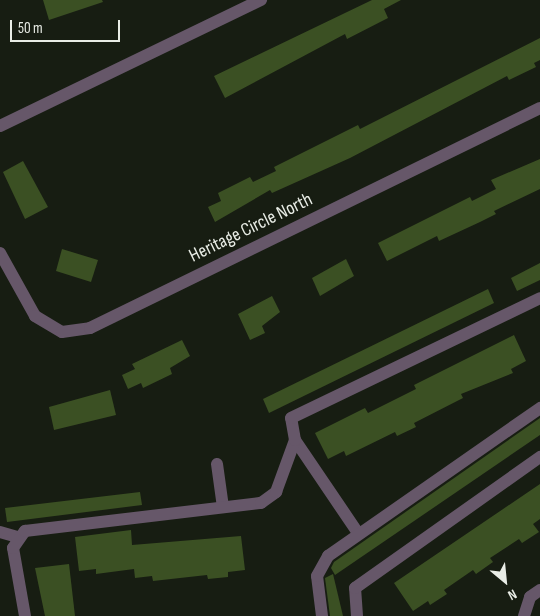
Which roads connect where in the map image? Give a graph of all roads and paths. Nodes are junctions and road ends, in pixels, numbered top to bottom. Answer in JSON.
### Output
{"nodes":[{"id":1,"x":261,"y":0,"type":"edge"},
{"id":2,"x":540,"y":108,"type":"edge"},
{"id":3,"x":0,"y":126,"type":"edge"},
{"id":4,"x":0,"y":253,"type":"edge"},
{"id":5,"x":4,"y":270,"type":"edge"},
{"id":6,"x":540,"y":298,"type":"edge"},
{"id":7,"x":540,"y":408,"type":"edge"},
{"id":8,"x":295,"y":440,"type":"junction"},
{"id":9,"x":540,"y":458,"type":"edge"},
{"id":10,"x":218,"y":464,"type":"dead end"},
{"id":11,"x":223,"y":507,"type":"junction"},
{"id":12,"x":0,"y":532,"type":"edge"},
{"id":13,"x":358,"y":533,"type":"junction"},
{"id":14,"x":18,"y":537,"type":"junction"},
{"id":15,"x":540,"y":590,"type":"edge"},
{"id":16,"x":25,"y":616,"type":"edge"},
{"id":17,"x":322,"y":616,"type":"edge"},
{"id":18,"x":357,"y":616,"type":"edge"},
{"id":19,"x":524,"y":616,"type":"edge"}],
"edges":[{"from":1,"to":3,"type":"street"},
{"from":2,"to":5,"type":"street","name":"Heritage Circle North"},
{"from":4,"to":5,"type":"street","name":"Heritage Circle North"},
{"from":6,"to":8,"type":"street"},
{"from":7,"to":13,"type":"street"},
{"from":8,"to":11,"type":"street"},
{"from":8,"to":13,"type":"street"},
{"from":9,"to":18,"type":"street"},
{"from":10,"to":11,"type":"street"},
{"from":11,"to":14,"type":"street"},
{"from":12,"to":14,"type":"street"},
{"from":13,"to":17,"type":"street"},
{"from":14,"to":16,"type":"street"},
{"from":15,"to":19,"type":"street"}]}
